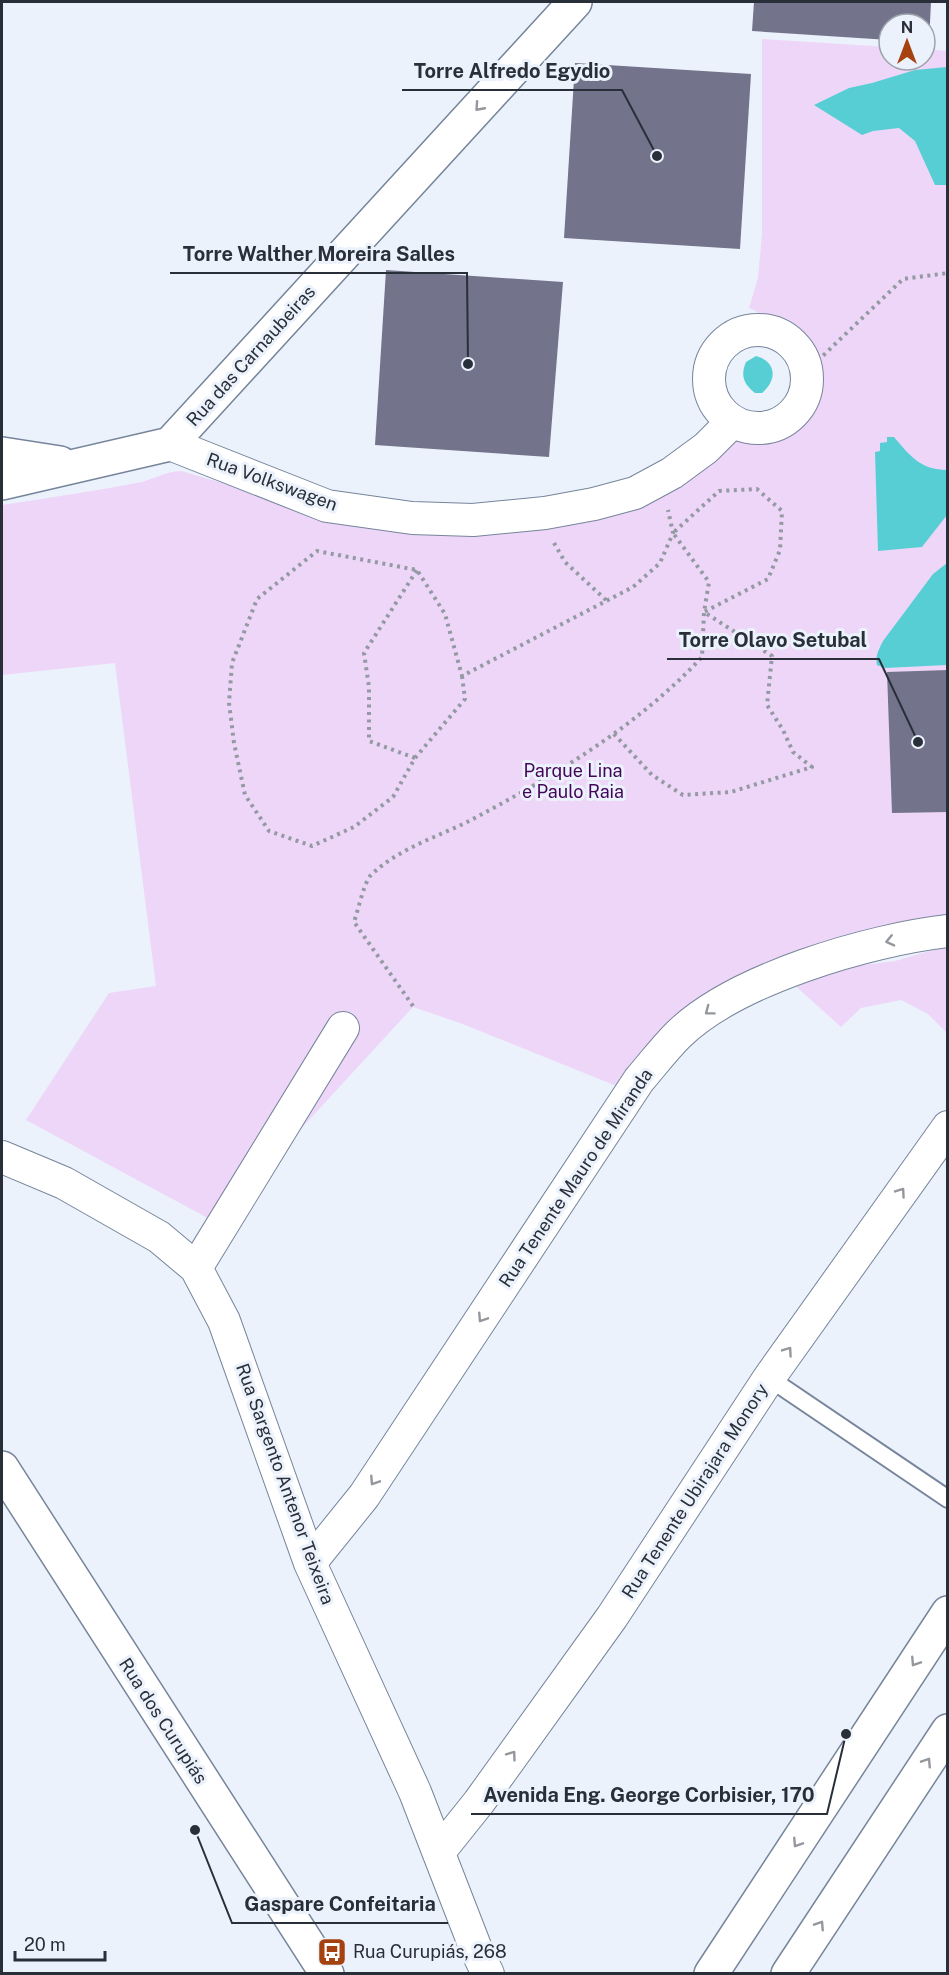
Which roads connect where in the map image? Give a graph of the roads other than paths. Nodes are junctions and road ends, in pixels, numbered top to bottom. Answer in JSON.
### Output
{"nodes":[{"id":1,"x":575,"y":2,"type":"edge"},
{"id":2,"x":732,"y":422,"type":"junction"},
{"id":3,"x":170,"y":444,"type":"junction"},
{"id":4,"x":2,"y":453,"type":"edge"},
{"id":5,"x":76,"y":465,"type":"junction"},
{"id":6,"x":2,"y":483,"type":"edge"},
{"id":7,"x":948,"y":931,"type":"edge"},
{"id":8,"x":343,"y":1028,"type":"dead end"},
{"id":9,"x":948,"y":1127,"type":"edge"},
{"id":10,"x":2,"y":1157,"type":"edge"},
{"id":11,"x":196,"y":1268,"type":"junction"},
{"id":12,"x":769,"y":1378,"type":"junction"},
{"id":13,"x":2,"y":1468,"type":"edge"},
{"id":14,"x":948,"y":1499,"type":"edge"},
{"id":15,"x":310,"y":1563,"type":"junction"},
{"id":16,"x":948,"y":1613,"type":"edge"},
{"id":17,"x":948,"y":1731,"type":"edge"},
{"id":18,"x":439,"y":1852,"type":"junction"},
{"id":19,"x":327,"y":1974,"type":"edge"},
{"id":20,"x":489,"y":1974,"type":"edge"},
{"id":21,"x":711,"y":1974,"type":"edge"},
{"id":22,"x":788,"y":1974,"type":"edge"}],
"edges":[{"from":1,"to":3,"type":"street","name":"Rua das Carnaubeiras","one_way":true},
{"from":2,"to":2,"type":"street"},
{"from":2,"to":3,"type":"street","name":"Rua Volkswagen"},
{"from":3,"to":5,"type":"street"},
{"from":4,"to":5,"type":"street"},
{"from":5,"to":6,"type":"street"},
{"from":7,"to":15,"type":"street","name":"Rua Tenente Mauro de Miranda","one_way":true},
{"from":8,"to":11,"type":"street"},
{"from":12,"to":9,"type":"street","name":"Rua Tenente Ubirajara Monory","one_way":true},
{"from":10,"to":11,"type":"street","name":"Rua Sargento Antenor Teixeira"},
{"from":11,"to":15,"type":"street","name":"Rua Sargento Antenor Teixeira"},
{"from":12,"to":14,"type":"lane"},
{"from":18,"to":12,"type":"street","name":"Rua Tenente Ubirajara Monory","one_way":true},
{"from":13,"to":19,"type":"street","name":"Rua dos Curupiás"},
{"from":15,"to":18,"type":"street","name":"Rua Sargento Antenor Teixeira"},
{"from":16,"to":21,"type":"street","one_way":true},
{"from":22,"to":17,"type":"street","one_way":true},
{"from":18,"to":20,"type":"street","name":"Rua Sargento Antenor Teixeira"}]}
